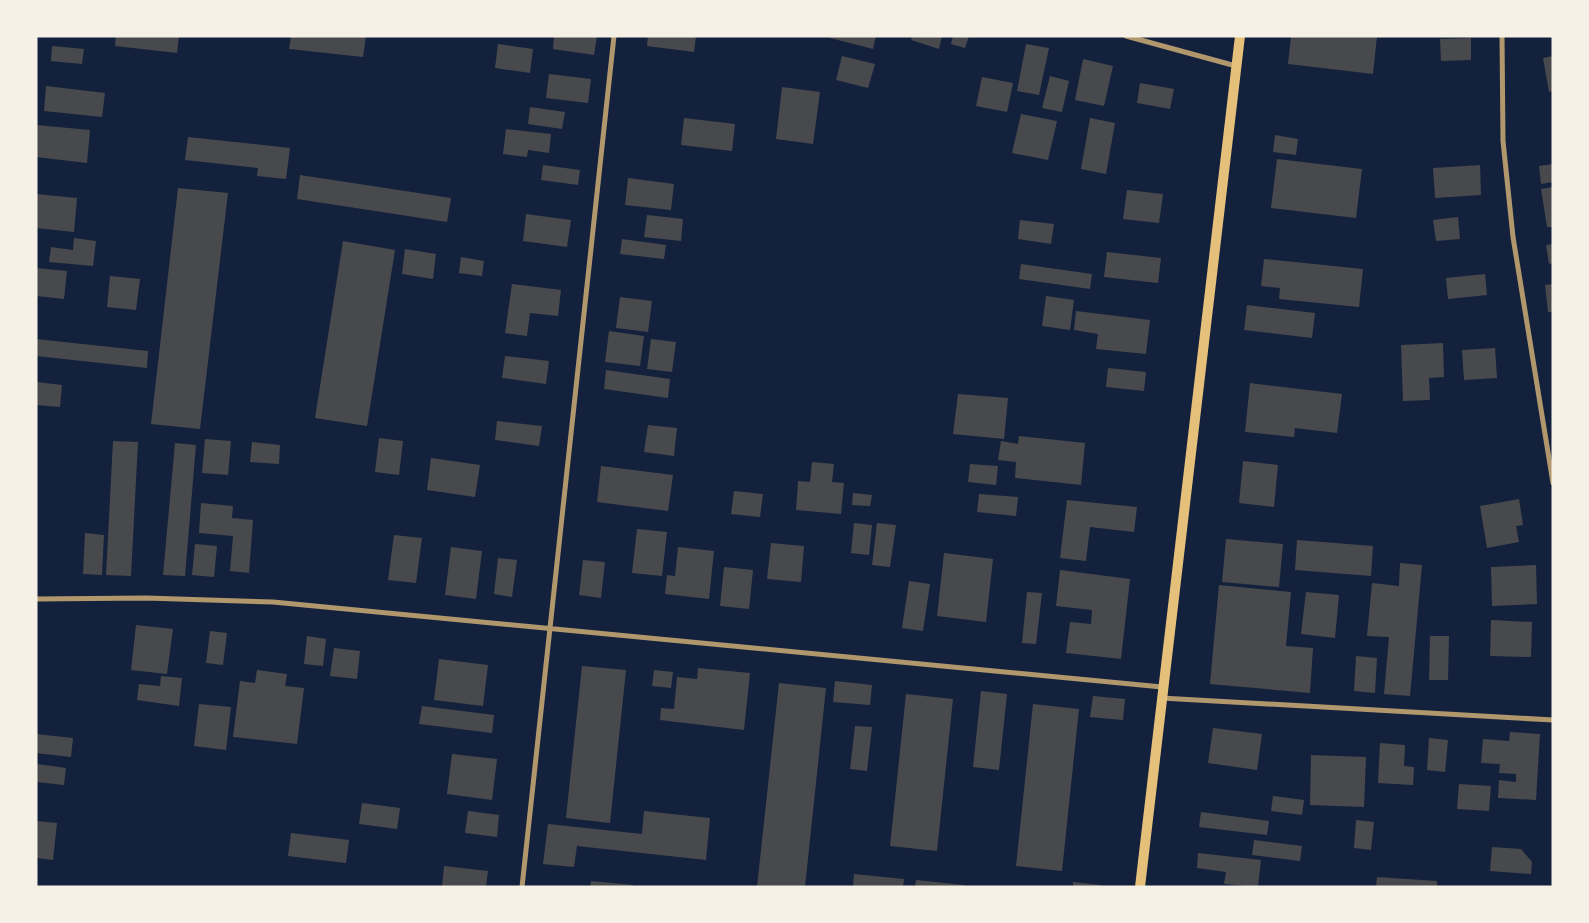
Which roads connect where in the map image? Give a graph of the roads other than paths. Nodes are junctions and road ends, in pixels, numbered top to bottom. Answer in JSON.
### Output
{"nodes":[{"id":1,"x":614,"y":36,"type":"edge"},
{"id":2,"x":1126,"y":36,"type":"edge"},
{"id":3,"x":1240,"y":36,"type":"edge"},
{"id":4,"x":1502,"y":36,"type":"edge"},
{"id":5,"x":1236,"y":66,"type":"junction"},
{"id":6,"x":1553,"y":483,"type":"edge"},
{"id":7,"x":36,"y":598,"type":"edge"},
{"id":8,"x":549,"y":629,"type":"junction"},
{"id":9,"x":1162,"y":687,"type":"junction"},
{"id":10,"x":1161,"y":698,"type":"junction"},
{"id":11,"x":1553,"y":720,"type":"edge"},
{"id":12,"x":522,"y":887,"type":"edge"},
{"id":13,"x":1140,"y":887,"type":"edge"}],
"edges":[{"from":1,"to":8,"type":"street"},
{"from":2,"to":5,"type":"street"},
{"from":3,"to":5,"type":"main road"},
{"from":4,"to":6,"type":"street"},
{"from":5,"to":9,"type":"main road"},
{"from":7,"to":8,"type":"street"},
{"from":8,"to":9,"type":"street"},
{"from":8,"to":12,"type":"street"},
{"from":9,"to":10,"type":"main road"},
{"from":10,"to":11,"type":"street"},
{"from":10,"to":13,"type":"main road"}]}
